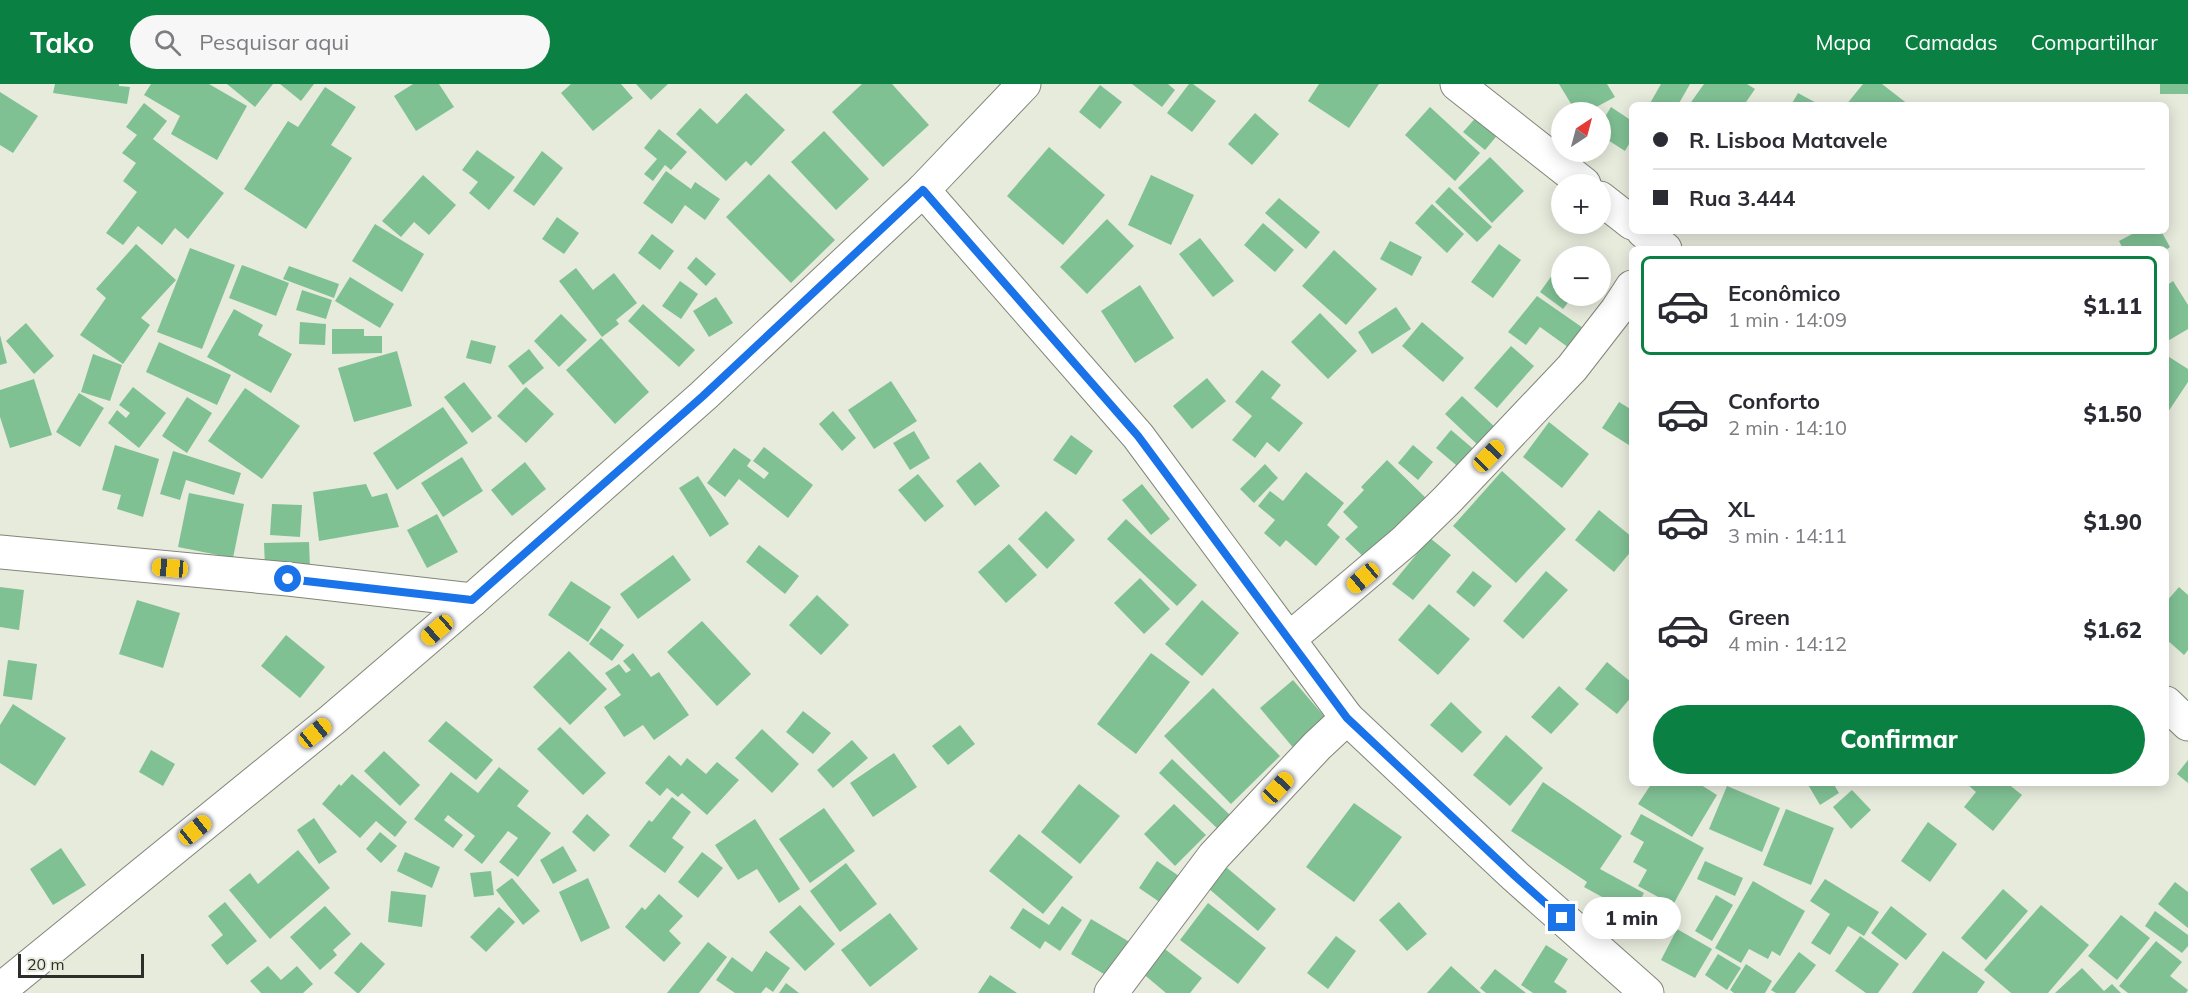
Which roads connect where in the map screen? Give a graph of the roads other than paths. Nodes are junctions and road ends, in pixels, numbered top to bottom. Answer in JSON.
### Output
{"nodes":[{"id":1,"x":1024,"y":84,"type":"edge"},
{"id":2,"x":1457,"y":84,"type":"edge"},
{"id":3,"x":1571,"y":174,"type":"edge"},
{"id":4,"x":923,"y":190,"type":"junction"},
{"id":5,"x":1611,"y":207,"type":"edge"},
{"id":6,"x":1629,"y":221,"type":"edge"},
{"id":7,"x":1629,"y":292,"type":"edge"},
{"id":8,"x":0,"y":552,"type":"edge"},
{"id":9,"x":472,"y":600,"type":"junction"},
{"id":10,"x":1289,"y":639,"type":"junction"},
{"id":11,"x":2169,"y":706,"type":"edge"},
{"id":12,"x":1347,"y":718,"type":"junction"},
{"id":13,"x":2188,"y":724,"type":"edge"},
{"id":14,"x":0,"y":990,"type":"edge"},
{"id":15,"x":1111,"y":993,"type":"edge"},
{"id":16,"x":1647,"y":993,"type":"edge"}],
"edges":[{"from":1,"to":4,"type":"street"},
{"from":2,"to":3,"type":"street"},
{"from":4,"to":9,"type":"street"},
{"from":4,"to":10,"type":"street"},
{"from":5,"to":6,"type":"street"},
{"from":7,"to":10,"type":"street"},
{"from":8,"to":9,"type":"street"},
{"from":9,"to":14,"type":"street"},
{"from":10,"to":12,"type":"street"},
{"from":11,"to":13,"type":"street"},
{"from":12,"to":15,"type":"street"},
{"from":12,"to":16,"type":"street"}]}
